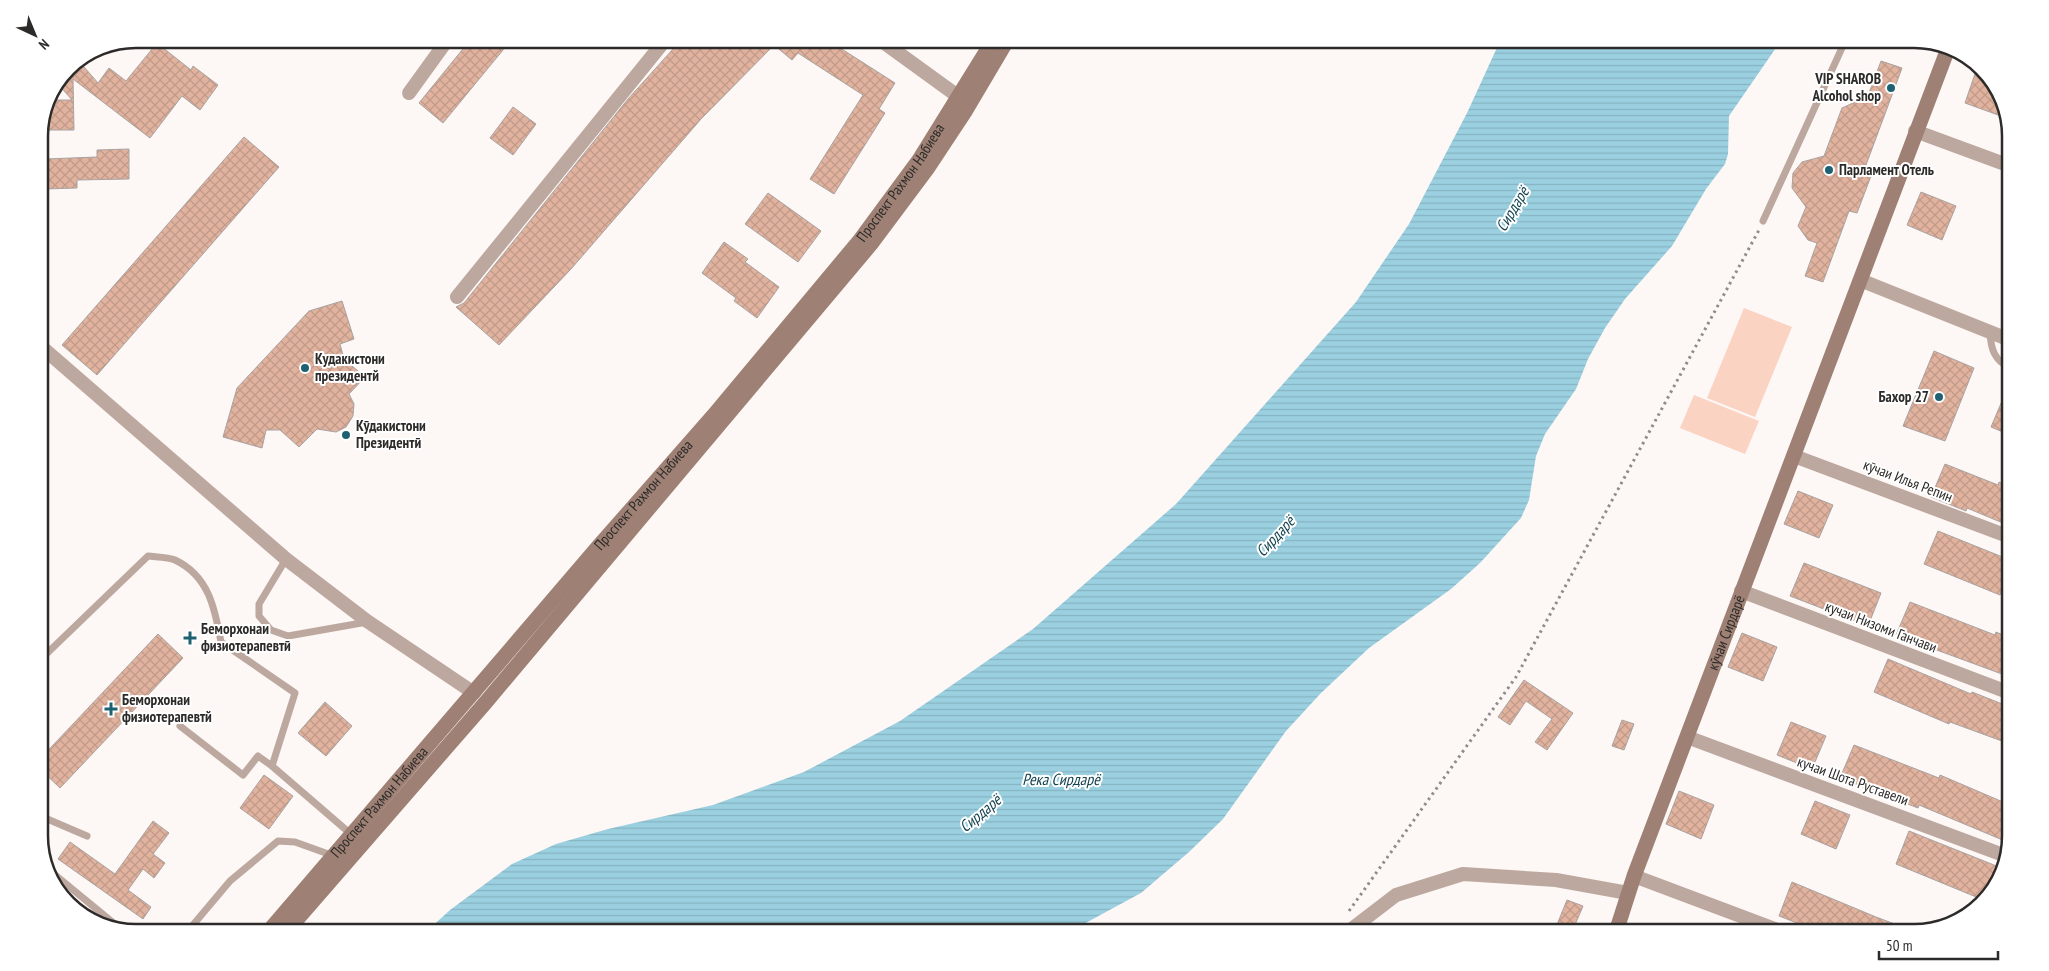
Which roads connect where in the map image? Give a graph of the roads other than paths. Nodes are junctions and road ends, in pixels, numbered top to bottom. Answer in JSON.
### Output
{"nodes":[{"id":1,"x":441,"y":48,"type":"edge"},
{"id":2,"x":659,"y":48,"type":"edge"},
{"id":3,"x":891,"y":48,"type":"edge"},
{"id":4,"x":989,"y":48,"type":"edge"},
{"id":5,"x":1003,"y":48,"type":"edge"},
{"id":6,"x":1842,"y":48,"type":"edge"},
{"id":7,"x":1946,"y":54,"type":"edge"},
{"id":8,"x":409,"y":92,"type":"dead end"},
{"id":9,"x":959,"y":97,"type":"junction"},
{"id":10,"x":1915,"y":131,"type":"junction"},
{"id":11,"x":2001,"y":163,"type":"edge"},
{"id":12,"x":1763,"y":221,"type":"road end"},
{"id":13,"x":1860,"y":280,"type":"junction"},
{"id":14,"x":457,"y":297,"type":"dead end"},
{"id":15,"x":1990,"y":332,"type":"junction"},
{"id":16,"x":2001,"y":337,"type":"edge"},
{"id":17,"x":48,"y":352,"type":"edge"},
{"id":18,"x":2001,"y":364,"type":"edge"},
{"id":19,"x":1794,"y":456,"type":"junction"},
{"id":20,"x":2002,"y":534,"type":"edge"},
{"id":21,"x":286,"y":559,"type":"junction"},
{"id":22,"x":1741,"y":591,"type":"junction"},
{"id":23,"x":367,"y":622,"type":"junction"},
{"id":24,"x":48,"y":653,"type":"edge"},
{"id":25,"x":2002,"y":690,"type":"edge"},
{"id":26,"x":474,"y":693,"type":"junction"},
{"id":27,"x":180,"y":726,"type":"dead end"},
{"id":28,"x":1688,"y":737,"type":"junction"},
{"id":29,"x":272,"y":766,"type":"junction"},
{"id":30,"x":48,"y":819,"type":"edge"},
{"id":31,"x":352,"y":835,"type":"junction"},
{"id":32,"x":87,"y":836,"type":"dead end"},
{"id":33,"x":2000,"y":854,"type":"edge"},
{"id":34,"x":334,"y":856,"type":"junction"},
{"id":35,"x":1634,"y":876,"type":"junction"},
{"id":36,"x":59,"y":879,"type":"edge"},
{"id":37,"x":1628,"y":892,"type":"junction"},
{"id":38,"x":108,"y":919,"type":"edge"},
{"id":39,"x":194,"y":924,"type":"edge"},
{"id":40,"x":275,"y":924,"type":"edge"},
{"id":41,"x":293,"y":924,"type":"edge"},
{"id":42,"x":1360,"y":924,"type":"edge"},
{"id":43,"x":1618,"y":924,"type":"edge"},
{"id":44,"x":1762,"y":924,"type":"edge"}],
"edges":[{"from":1,"to":8,"type":"street"},
{"from":2,"to":14,"type":"street"},
{"from":3,"to":9,"type":"street"},
{"from":4,"to":9,"type":"main road","name":"Проспект Рахмон Набиева"},
{"from":5,"to":41,"type":"main road","name":"Проспект Рахмон Набиева"},
{"from":6,"to":12,"type":"lane"},
{"from":7,"to":10,"type":"main road","name":"кӯчаи Сирдарё"},
{"from":9,"to":26,"type":"main road","name":"Проспект Рахмон Набиева"},
{"from":10,"to":11,"type":"street"},
{"from":10,"to":13,"type":"main road","name":"кӯчаи Сирдарё"},
{"from":13,"to":15,"type":"street"},
{"from":13,"to":19,"type":"main road","name":"кӯчаи Сирдарё"},
{"from":15,"to":16,"type":"street"},
{"from":15,"to":18,"type":"lane"},
{"from":17,"to":21,"type":"street"},
{"from":19,"to":20,"type":"street","name":"кӯчаи Илья Репин"},
{"from":19,"to":22,"type":"main road","name":"кӯчаи Сирдарё"},
{"from":21,"to":23,"type":"street"},
{"from":21,"to":23,"type":"lane"},
{"from":22,"to":25,"type":"street","name":"кучаи Низоми Ганчави"},
{"from":22,"to":28,"type":"main road","name":"кӯчаи Сирдарё"},
{"from":23,"to":26,"type":"street"},
{"from":24,"to":29,"type":"lane"},
{"from":26,"to":31,"type":"main road","name":"Проспект Рахмон Набиева"},
{"from":27,"to":29,"type":"lane"},
{"from":28,"to":33,"type":"street","name":"кучаи Шота Руставели"},
{"from":28,"to":35,"type":"main road","name":"кӯчаи Сирдарё"},
{"from":29,"to":31,"type":"lane"},
{"from":30,"to":32,"type":"lane"},
{"from":31,"to":34,"type":"main road","name":"Проспект Рахмон Набиева"},
{"from":34,"to":39,"type":"lane"},
{"from":34,"to":40,"type":"main road","name":"Проспект Рахмон Набиева"},
{"from":35,"to":37,"type":"main road","name":"кӯчаи Сирдарё"},
{"from":35,"to":44,"type":"street"},
{"from":36,"to":38,"type":"lane"},
{"from":37,"to":42,"type":"street"},
{"from":37,"to":43,"type":"main road","name":"кӯчаи Сирдарё"}]}
